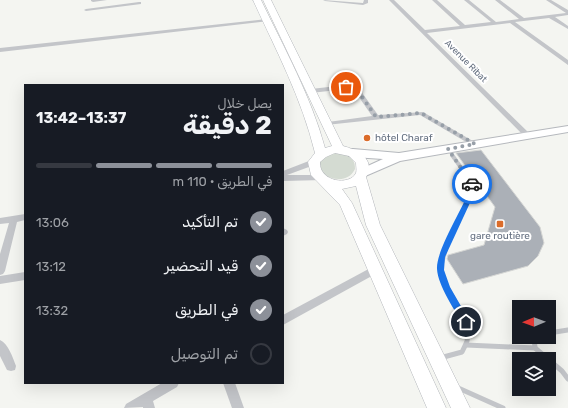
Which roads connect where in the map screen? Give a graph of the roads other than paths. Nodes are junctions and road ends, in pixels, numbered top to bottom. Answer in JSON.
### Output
{"nodes":[{"id":1,"x":105,"y":0,"type":"edge"},
{"id":2,"x":111,"y":0,"type":"edge"},
{"id":3,"x":258,"y":0,"type":"edge"},
{"id":4,"x":267,"y":0,"type":"edge"},
{"id":5,"x":325,"y":0,"type":"edge"},
{"id":6,"x":366,"y":0,"type":"edge"},
{"id":7,"x":391,"y":0,"type":"edge"},
{"id":8,"x":434,"y":0,"type":"edge"},
{"id":9,"x":466,"y":0,"type":"edge"},
{"id":10,"x":497,"y":0,"type":"edge"},
{"id":11,"x":548,"y":0,"type":"edge"},
{"id":12,"x":92,"y":1,"type":"edge"},
{"id":13,"x":138,"y":2,"type":"edge"},
{"id":14,"x":113,"y":6,"type":"junction"},
{"id":15,"x":95,"y":8,"type":"junction"},
{"id":16,"x":86,"y":10,"type":"dead end"},
{"id":17,"x":140,"y":10,"type":"dead end"},
{"id":18,"x":115,"y":13,"type":"dead end"},
{"id":19,"x":568,"y":13,"type":"edge"},
{"id":20,"x":550,"y":16,"type":"junction"},
{"id":21,"x":266,"y":20,"type":"junction"},
{"id":22,"x":524,"y":20,"type":"junction"},
{"id":23,"x":511,"y":21,"type":"junction"},
{"id":24,"x":495,"y":23,"type":"junction"},
{"id":25,"x":464,"y":27,"type":"junction"},
{"id":26,"x":568,"y":28,"type":"edge"},
{"id":27,"x":424,"y":32,"type":"junction"},
{"id":28,"x":0,"y":50,"type":"edge"},
{"id":29,"x":568,"y":63,"type":"edge"},
{"id":30,"x":312,"y":91,"type":"junction"},
{"id":31,"x":376,"y":117,"type":"junction"},
{"id":32,"x":328,"y":124,"type":"junction"},
{"id":33,"x":568,"y":129,"type":"edge"},
{"id":34,"x":528,"y":136,"type":"junction"},
{"id":35,"x":475,"y":144,"type":"junction"},
{"id":36,"x":339,"y":149,"type":"junction"},
{"id":37,"x":448,"y":149,"type":"junction"},
{"id":38,"x":353,"y":153,"type":"junction"},
{"id":39,"x":399,"y":157,"type":"junction"},
{"id":40,"x":318,"y":158,"type":"junction"},
{"id":41,"x":284,"y":174,"type":"edge"},
{"id":42,"x":362,"y":176,"type":"junction"},
{"id":43,"x":284,"y":178,"type":"edge"},
{"id":44,"x":324,"y":180,"type":"junction"},
{"id":45,"x":24,"y":217,"type":"edge"},
{"id":46,"x":14,"y":219,"type":"junction"},
{"id":47,"x":0,"y":221,"type":"edge"},
{"id":48,"x":376,"y":270,"type":"junction"},
{"id":49,"x":0,"y":271,"type":"edge"},
{"id":50,"x":24,"y":276,"type":"edge"},
{"id":51,"x":0,"y":280,"type":"edge"},
{"id":52,"x":284,"y":319,"type":"edge"},
{"id":53,"x":568,"y":330,"type":"edge"},
{"id":54,"x":556,"y":332,"type":"edge"},
{"id":55,"x":534,"y":344,"type":"edge"},
{"id":56,"x":0,"y":345,"type":"edge"},
{"id":57,"x":466,"y":345,"type":"junction"},
{"id":58,"x":535,"y":348,"type":"junction"},
{"id":59,"x":539,"y":352,"type":"edge"},
{"id":60,"x":438,"y":359,"type":"junction"},
{"id":61,"x":11,"y":366,"type":"dead end"},
{"id":62,"x":556,"y":367,"type":"edge"},
{"id":63,"x":568,"y":379,"type":"edge"},
{"id":64,"x":172,"y":384,"type":"edge"},
{"id":65,"x":229,"y":384,"type":"edge"},
{"id":66,"x":450,"y":384,"type":"junction"},
{"id":67,"x":148,"y":403,"type":"edge"},
{"id":68,"x":130,"y":408,"type":"edge"},
{"id":69,"x":238,"y":408,"type":"edge"},
{"id":70,"x":437,"y":408,"type":"edge"},
{"id":71,"x":461,"y":408,"type":"edge"},
{"id":72,"x":503,"y":408,"type":"edge"}],
"edges":[{"from":1,"to":12,"type":"street"},
{"from":2,"to":14,"type":"street"},
{"from":3,"to":21,"type":"main road"},
{"from":4,"to":30,"type":"main road"},
{"from":5,"to":6,"type":"street"},
{"from":7,"to":27,"type":"street","name":"Avenue Ribat"},
{"from":8,"to":25,"type":"street"},
{"from":9,"to":24,"type":"street"},
{"from":10,"to":22,"type":"street"},
{"from":11,"to":19,"type":"street"},
{"from":12,"to":15,"type":"street"},
{"from":13,"to":14,"type":"street"},
{"from":13,"to":17,"type":"street"},
{"from":14,"to":15,"type":"street"},
{"from":14,"to":18,"type":"street"},
{"from":15,"to":16,"type":"street"},
{"from":19,"to":20,"type":"street"},
{"from":20,"to":22,"type":"street"},
{"from":20,"to":26,"type":"street"},
{"from":21,"to":28,"type":"street"},
{"from":21,"to":40,"type":"main road"},
{"from":22,"to":23,"type":"street"},
{"from":23,"to":24,"type":"street"},
{"from":23,"to":29,"type":"street"},
{"from":24,"to":25,"type":"street"},
{"from":25,"to":27,"type":"street"},
{"from":27,"to":34,"type":"street","name":"Avenue Ribat"},
{"from":30,"to":31,"type":"street"},
{"from":30,"to":32,"type":"main road"},
{"from":31,"to":32,"type":"street"},
{"from":31,"to":35,"type":"street"},
{"from":32,"to":36,"type":"main road"},
{"from":33,"to":34,"type":"main road"},
{"from":34,"to":35,"type":"main road"},
{"from":35,"to":37,"type":"main road"},
{"from":36,"to":38,"type":"main road"},
{"from":36,"to":40,"type":"main road"},
{"from":37,"to":39,"type":"main road"},
{"from":37,"to":57,"type":"lane"},
{"from":38,"to":39,"type":"main road"},
{"from":38,"to":42,"type":"main road"},
{"from":39,"to":42,"type":"main road"},
{"from":40,"to":41,"type":"street"},
{"from":40,"to":44,"type":"main road"},
{"from":42,"to":44,"type":"main road"},
{"from":42,"to":60,"type":"main road"},
{"from":43,"to":44,"type":"street"},
{"from":44,"to":48,"type":"main road"},
{"from":45,"to":46,"type":"street"},
{"from":46,"to":47,"type":"street"},
{"from":46,"to":49,"type":"street"},
{"from":48,"to":52,"type":"street"},
{"from":48,"to":70,"type":"main road"},
{"from":50,"to":51,"type":"street"},
{"from":53,"to":54,"type":"lane"},
{"from":55,"to":58,"type":"lane"},
{"from":56,"to":61,"type":"street"},
{"from":57,"to":58,"type":"lane"},
{"from":57,"to":60,"type":"lane"},
{"from":58,"to":59,"type":"lane"},
{"from":60,"to":66,"type":"main road"},
{"from":62,"to":63,"type":"lane"},
{"from":64,"to":67,"type":"street"},
{"from":65,"to":69,"type":"street"},
{"from":66,"to":71,"type":"main road"},
{"from":66,"to":72,"type":"lane"},
{"from":67,"to":68,"type":"street"}]}
